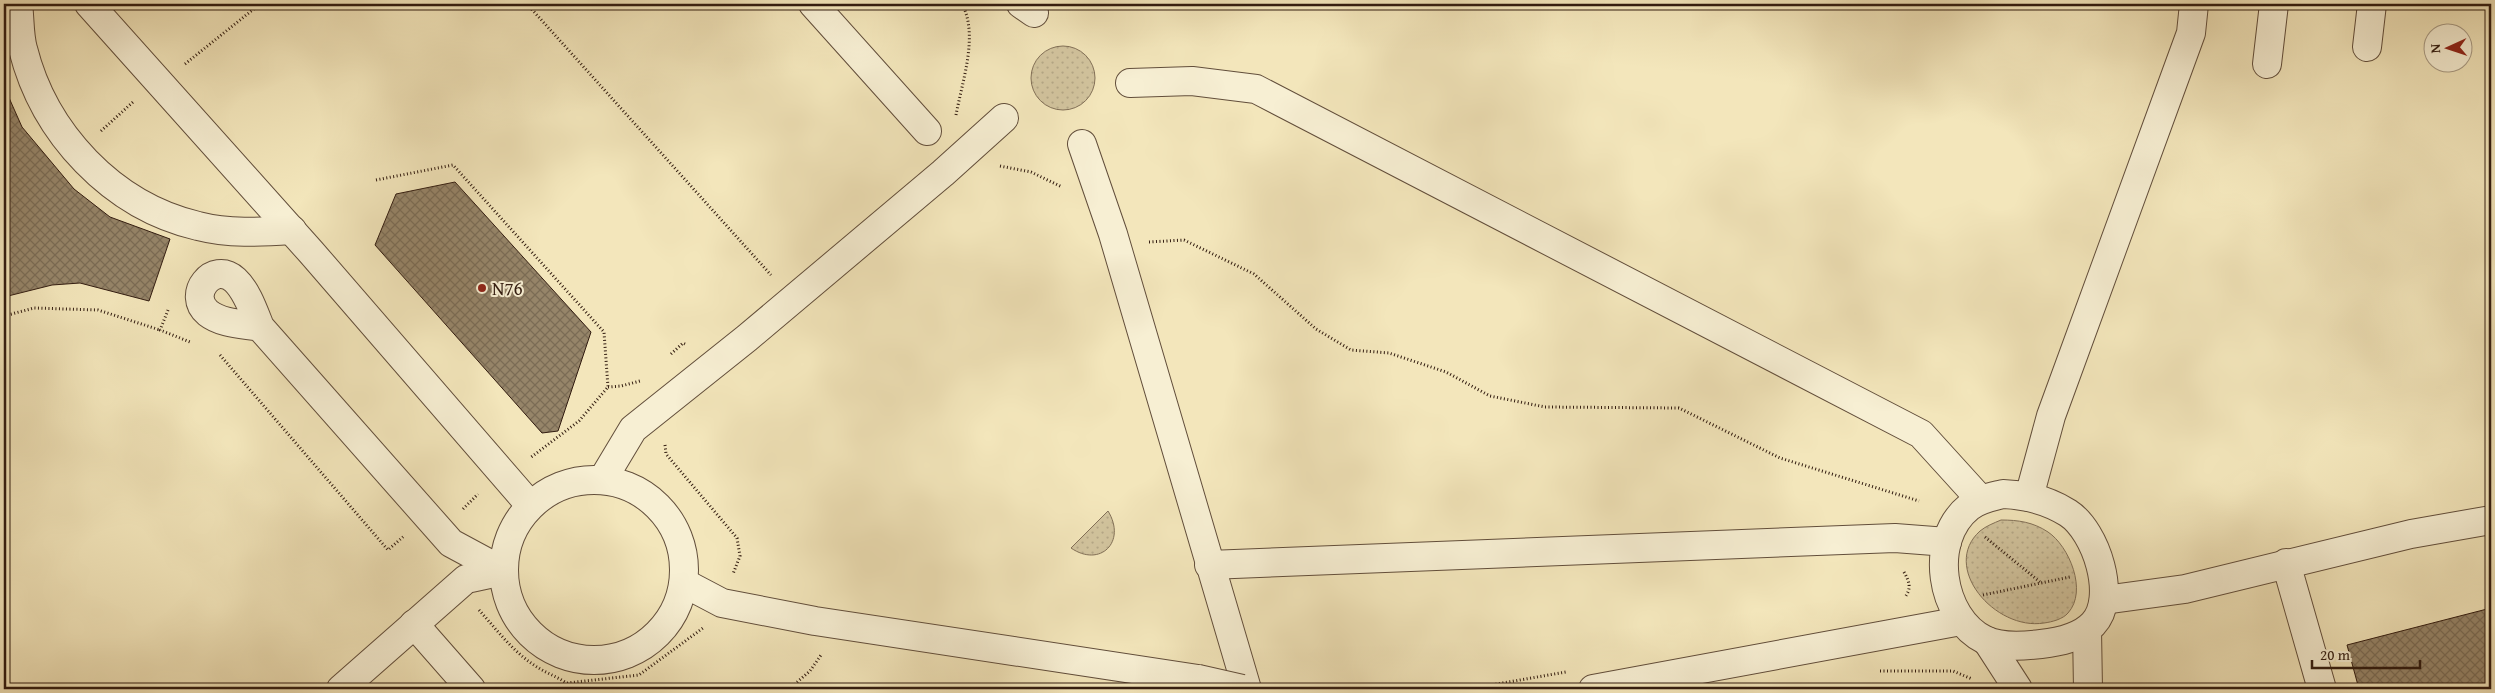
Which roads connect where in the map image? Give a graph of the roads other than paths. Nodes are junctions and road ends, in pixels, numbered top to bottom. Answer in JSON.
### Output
{"nodes":[{"id":1,"x":18,"y":4,"type":"edge"},
{"id":2,"x":89,"y":4,"type":"edge"},
{"id":3,"x":812,"y":4,"type":"edge"},
{"id":4,"x":2194,"y":4,"type":"edge"},
{"id":5,"x":2274,"y":4,"type":"edge"},
{"id":6,"x":2372,"y":4,"type":"edge"},
{"id":7,"x":2367,"y":47,"type":"dead end"},
{"id":8,"x":2267,"y":64,"type":"dead end"},
{"id":9,"x":1130,"y":84,"type":"dead end"},
{"id":10,"x":1004,"y":118,"type":"dead end"},
{"id":11,"x":927,"y":131,"type":"dead end"},
{"id":12,"x":1082,"y":144,"type":"dead end"},
{"id":13,"x":292,"y":230,"type":"junction"},
{"id":14,"x":260,"y":327,"type":"dead end"},
{"id":15,"x":603,"y":479,"type":"junction"},
{"id":16,"x":2029,"y":497,"type":"junction"},
{"id":17,"x":1980,"y":500,"type":"junction"},
{"id":18,"x":530,"y":505,"type":"junction"},
{"id":19,"x":2491,"y":520,"type":"edge"},
{"id":20,"x":1948,"y":542,"type":"junction"},
{"id":21,"x":2286,"y":563,"type":"junction"},
{"id":22,"x":1209,"y":565,"type":"junction"},
{"id":23,"x":503,"y":571,"type":"junction"},
{"id":24,"x":684,"y":584,"type":"junction"},
{"id":25,"x":2104,"y":600,"type":"junction"},
{"id":26,"x":1961,"y":621,"type":"junction"},
{"id":27,"x":414,"y":624,"type":"junction"},
{"id":28,"x":2087,"y":630,"type":"junction"},
{"id":29,"x":1987,"y":641,"type":"junction"},
{"id":30,"x":341,"y":689,"type":"edge"},
{"id":31,"x":470,"y":689,"type":"edge"},
{"id":32,"x":1242,"y":689,"type":"edge"},
{"id":33,"x":1247,"y":689,"type":"edge"},
{"id":34,"x":1593,"y":689,"type":"edge"},
{"id":35,"x":2018,"y":689,"type":"edge"},
{"id":36,"x":2088,"y":689,"type":"edge"},
{"id":37,"x":2322,"y":689,"type":"edge"}],
"edges":[{"from":1,"to":13,"type":"lane"},
{"from":2,"to":13,"type":"lane"},
{"from":3,"to":11,"type":"lane"},
{"from":4,"to":16,"type":"lane"},
{"from":5,"to":8,"type":"lane"},
{"from":6,"to":7,"type":"lane"},
{"from":9,"to":17,"type":"lane"},
{"from":10,"to":15,"type":"lane"},
{"from":12,"to":22,"type":"lane"},
{"from":13,"to":18,"type":"lane"},
{"from":14,"to":23,"type":"lane"},
{"from":15,"to":18,"type":"lane"},
{"from":15,"to":24,"type":"lane"},
{"from":16,"to":17,"type":"lane"},
{"from":16,"to":25,"type":"lane"},
{"from":17,"to":20,"type":"lane"},
{"from":18,"to":23,"type":"lane"},
{"from":19,"to":21,"type":"lane"},
{"from":20,"to":22,"type":"lane"},
{"from":20,"to":26,"type":"lane"},
{"from":21,"to":25,"type":"lane"},
{"from":21,"to":37,"type":"lane"},
{"from":22,"to":33,"type":"lane"},
{"from":23,"to":24,"type":"lane"},
{"from":23,"to":27,"type":"lane"},
{"from":24,"to":32,"type":"lane","bridge":true},
{"from":25,"to":28,"type":"lane"},
{"from":26,"to":29,"type":"lane"},
{"from":26,"to":34,"type":"lane"},
{"from":27,"to":30,"type":"lane"},
{"from":27,"to":31,"type":"lane"},
{"from":28,"to":29,"type":"lane"},
{"from":28,"to":36,"type":"lane"},
{"from":29,"to":35,"type":"lane"}]}
